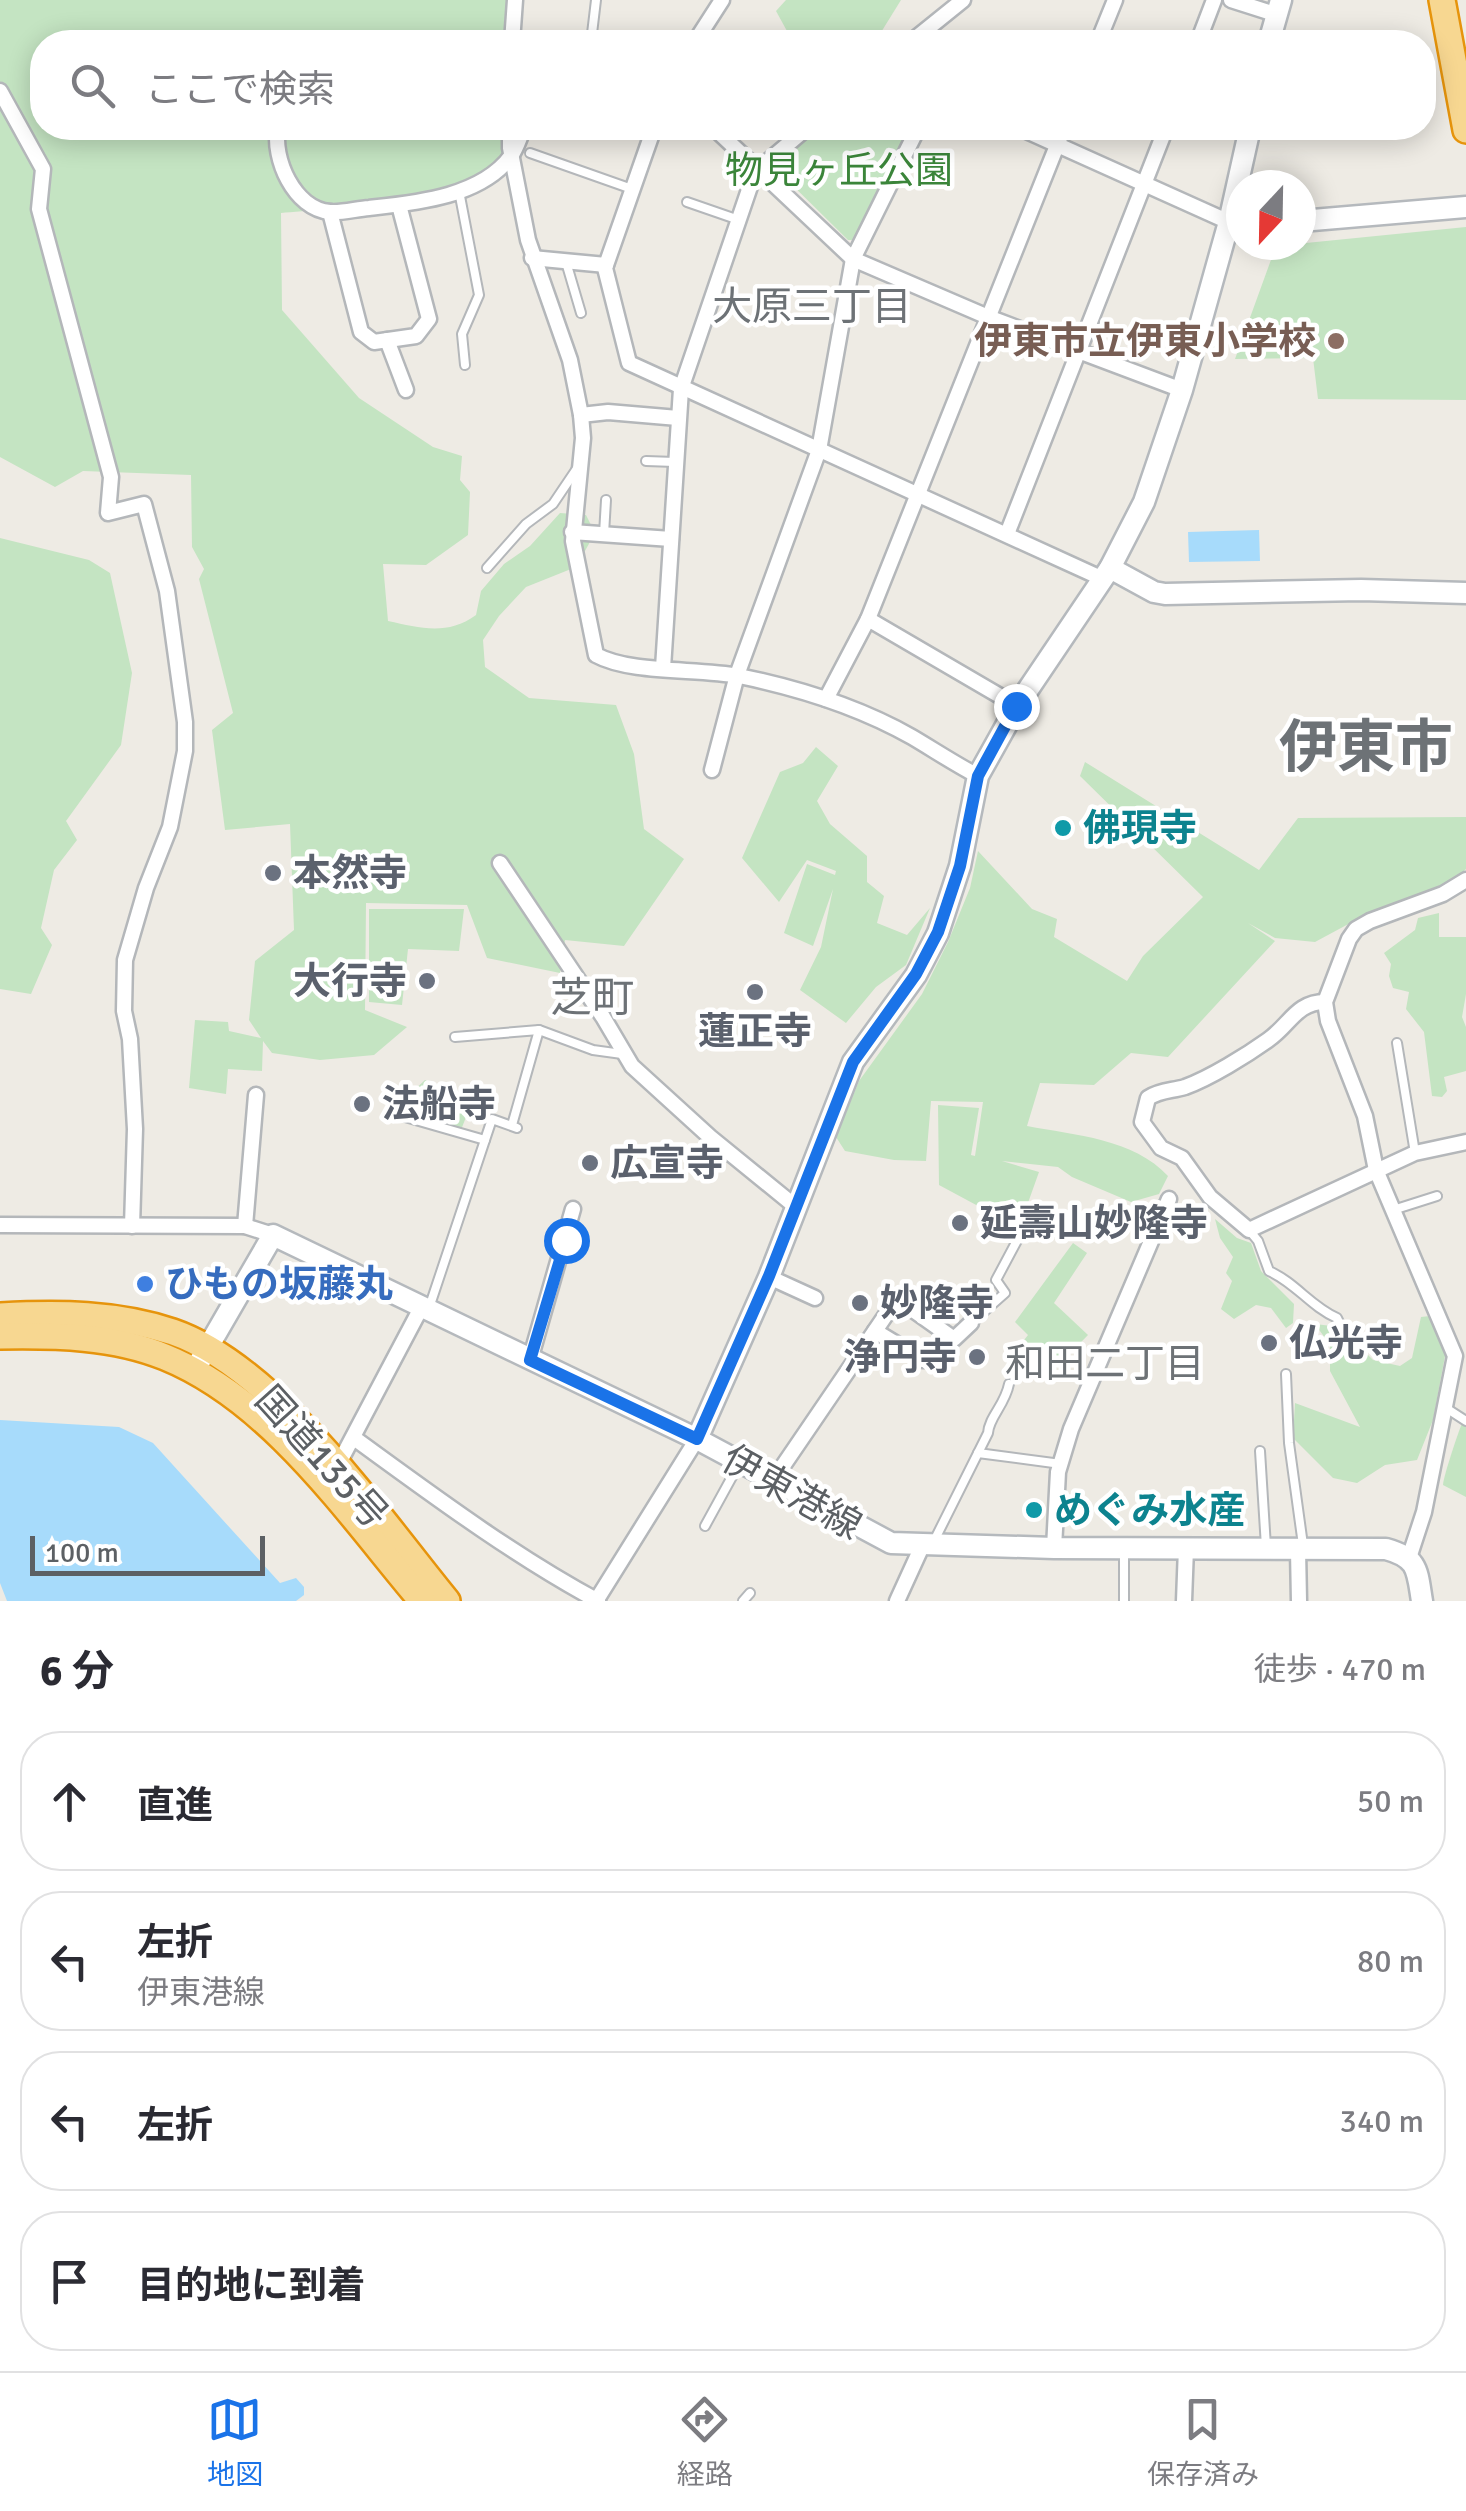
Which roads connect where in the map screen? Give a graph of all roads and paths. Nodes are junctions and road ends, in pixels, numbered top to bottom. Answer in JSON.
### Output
{"nodes":[{"id":1,"x":514,"y":0,"type":"edge"},
{"id":2,"x":596,"y":0,"type":"edge"},
{"id":3,"x":722,"y":0,"type":"edge"},
{"id":4,"x":963,"y":0,"type":"edge"},
{"id":5,"x":1116,"y":0,"type":"edge"},
{"id":6,"x":1214,"y":0,"type":"edge"},
{"id":7,"x":1231,"y":0,"type":"edge"},
{"id":8,"x":1442,"y":0,"type":"edge"},
{"id":9,"x":1278,"y":7,"type":"edge"},
{"id":10,"x":513,"y":30,"type":"edge"},
{"id":11,"x":592,"y":30,"type":"edge"},
{"id":12,"x":702,"y":30,"type":"edge"},
{"id":13,"x":926,"y":30,"type":"edge"},
{"id":14,"x":1103,"y":30,"type":"edge"},
{"id":15,"x":1203,"y":30,"type":"edge"},
{"id":16,"x":0,"y":91,"type":"edge"},
{"id":17,"x":1466,"y":130,"type":"edge"},
{"id":18,"x":278,"y":140,"type":"edge"},
{"id":19,"x":510,"y":140,"type":"edge"},
{"id":20,"x":518,"y":140,"type":"edge"},
{"id":21,"x":650,"y":140,"type":"edge"},
{"id":22,"x":727,"y":140,"type":"edge"},
{"id":23,"x":791,"y":140,"type":"edge"},
{"id":24,"x":912,"y":140,"type":"edge"},
{"id":25,"x":1048,"y":140,"type":"edge"},
{"id":26,"x":1060,"y":140,"type":"edge"},
{"id":27,"x":1161,"y":140,"type":"edge"},
{"id":28,"x":1248,"y":140,"type":"edge"},
{"id":29,"x":1058,"y":144,"type":"junction"},
{"id":30,"x":530,"y":153,"type":"dead end"},
{"id":31,"x":511,"y":156,"type":"junction"},
{"id":32,"x":757,"y":168,"type":"junction"},
{"id":33,"x":1243,"y":170,"type":"edge"},
{"id":34,"x":1144,"y":186,"type":"junction"},
{"id":35,"x":460,"y":190,"type":"junction"},
{"id":36,"x":632,"y":190,"type":"junction"},
{"id":37,"x":686,"y":202,"type":"dead end"},
{"id":38,"x":399,"y":205,"type":"junction"},
{"id":39,"x":1466,"y":207,"type":"edge"},
{"id":40,"x":330,"y":212,"type":"junction"},
{"id":41,"x":1226,"y":218,"type":"edge"},
{"id":42,"x":739,"y":220,"type":"junction"},
{"id":43,"x":1316,"y":220,"type":"edge"},
{"id":44,"x":1226,"y":251,"type":"edge"},
{"id":45,"x":532,"y":258,"type":"junction"},
{"id":46,"x":853,"y":259,"type":"junction"},
{"id":47,"x":566,"y":262,"type":"junction"},
{"id":48,"x":606,"y":265,"type":"junction"},
{"id":49,"x":580,"y":313,"type":"dead end"},
{"id":50,"x":988,"y":317,"type":"junction"},
{"id":51,"x":387,"y":340,"type":"junction"},
{"id":52,"x":1078,"y":350,"type":"junction"},
{"id":53,"x":465,"y":365,"type":"dead end"},
{"id":54,"x":681,"y":389,"type":"junction"},
{"id":55,"x":406,"y":390,"type":"dead end"},
{"id":56,"x":1182,"y":390,"type":"junction"},
{"id":57,"x":582,"y":416,"type":"junction"},
{"id":58,"x":678,"y":418,"type":"junction"},
{"id":59,"x":818,"y":450,"type":"junction"},
{"id":60,"x":646,"y":461,"type":"dead end"},
{"id":61,"x":675,"y":462,"type":"junction"},
{"id":62,"x":580,"y":464,"type":"junction"},
{"id":63,"x":918,"y":497,"type":"junction"},
{"id":64,"x":606,"y":500,"type":"dead end"},
{"id":65,"x":572,"y":532,"type":"junction"},
{"id":66,"x":604,"y":534,"type":"junction"},
{"id":67,"x":1007,"y":534,"type":"junction"},
{"id":68,"x":671,"y":539,"type":"junction"},
{"id":69,"x":487,"y":568,"type":"dead end"},
{"id":70,"x":1105,"y":573,"type":"junction"},
{"id":71,"x":1466,"y":592,"type":"edge"},
{"id":72,"x":868,"y":619,"type":"junction"},
{"id":73,"x":663,"y":668,"type":"junction"},
{"id":74,"x":736,"y":675,"type":"junction"},
{"id":75,"x":826,"y":699,"type":"junction"},
{"id":76,"x":1016,"y":706,"type":"junction"},
{"id":77,"x":712,"y":770,"type":"dead end"},
{"id":78,"x":978,"y":776,"type":"junction"},
{"id":79,"x":500,"y":863,"type":"dead end"},
{"id":80,"x":1466,"y":880,"type":"edge"},
{"id":81,"x":1325,"y":1002,"type":"junction"},
{"id":82,"x":538,"y":1030,"type":"junction"},
{"id":83,"x":455,"y":1037,"type":"dead end"},
{"id":84,"x":1397,"y":1043,"type":"dead end"},
{"id":85,"x":622,"y":1054,"type":"junction"},
{"id":86,"x":256,"y":1096,"type":"dead end"},
{"id":87,"x":398,"y":1115,"type":"dead end"},
{"id":88,"x":486,"y":1140,"type":"junction"},
{"id":89,"x":1466,"y":1142,"type":"edge"},
{"id":90,"x":1415,"y":1153,"type":"junction"},
{"id":91,"x":1376,"y":1170,"type":"junction"},
{"id":92,"x":1437,"y":1196,"type":"dead end"},
{"id":93,"x":1168,"y":1198,"type":"dead end"},
{"id":94,"x":796,"y":1207,"type":"junction"},
{"id":95,"x":574,"y":1209,"type":"dead end"},
{"id":96,"x":1393,"y":1210,"type":"junction"},
{"id":97,"x":1027,"y":1222,"type":"dead end"},
{"id":98,"x":0,"y":1226,"type":"edge"},
{"id":99,"x":132,"y":1226,"type":"junction"},
{"id":100,"x":245,"y":1226,"type":"junction"},
{"id":101,"x":1249,"y":1230,"type":"junction"},
{"id":102,"x":274,"y":1234,"type":"junction"},
{"id":103,"x":769,"y":1276,"type":"junction"},
{"id":104,"x":814,"y":1298,"type":"dead end"},
{"id":105,"x":426,"y":1308,"type":"junction"},
{"id":106,"x":0,"y":1316,"type":"edge"},
{"id":107,"x":972,"y":1323,"type":"joint"},
{"id":108,"x":875,"y":1331,"type":"junction"},
{"id":109,"x":0,"y":1336,"type":"edge"},
{"id":110,"x":207,"y":1348,"type":"junction"},
{"id":111,"x":1461,"y":1355,"type":"edge"},
{"id":112,"x":1355,"y":1356,"type":"dead end"},
{"id":113,"x":530,"y":1360,"type":"junction"},
{"id":114,"x":923,"y":1360,"type":"dead end"},
{"id":115,"x":194,"y":1372,"type":"junction"},
{"id":116,"x":1286,"y":1374,"type":"dead end"},
{"id":117,"x":1009,"y":1384,"type":"dead end"},
{"id":118,"x":1446,"y":1408,"type":"junction"},
{"id":119,"x":1466,"y":1421,"type":"edge"},
{"id":120,"x":354,"y":1438,"type":"junction"},
{"id":121,"x":697,"y":1439,"type":"junction"},
{"id":122,"x":1260,"y":1451,"type":"dead end"},
{"id":123,"x":978,"y":1452,"type":"junction"},
{"id":124,"x":739,"y":1464,"type":"junction"},
{"id":125,"x":1060,"y":1464,"type":"junction"},
{"id":126,"x":337,"y":1467,"type":"junction"},
{"id":127,"x":772,"y":1482,"type":"junction"},
{"id":128,"x":705,"y":1526,"type":"dead end"},
{"id":129,"x":928,"y":1544,"type":"junction"},
{"id":130,"x":1054,"y":1548,"type":"junction"},
{"id":131,"x":1186,"y":1548,"type":"junction"},
{"id":132,"x":1124,"y":1549,"type":"junction"},
{"id":133,"x":1266,"y":1549,"type":"junction"},
{"id":134,"x":1301,"y":1550,"type":"junction"},
{"id":135,"x":1410,"y":1558,"type":"junction"},
{"id":136,"x":750,"y":1593,"type":"dead end"},
{"id":137,"x":422,"y":1601,"type":"edge"},
{"id":138,"x":447,"y":1601,"type":"edge"},
{"id":139,"x":597,"y":1601,"type":"edge"},
{"id":140,"x":743,"y":1601,"type":"edge"},
{"id":141,"x":897,"y":1601,"type":"edge"},
{"id":142,"x":1124,"y":1601,"type":"edge"},
{"id":143,"x":1184,"y":1601,"type":"edge"},
{"id":144,"x":1299,"y":1601,"type":"edge"},
{"id":145,"x":1422,"y":1601,"type":"edge"}],
"edges":[{"from":1,"to":10,"type":"street"},
{"from":2,"to":11,"type":"lane"},
{"from":3,"to":12,"type":"street"},
{"from":4,"to":13,"type":"street"},
{"from":5,"to":14,"type":"street"},
{"from":6,"to":15,"type":"street"},
{"from":7,"to":9,"type":"street"},
{"from":8,"to":17,"type":"highway"},
{"from":16,"to":99,"type":"street"},
{"from":18,"to":40,"type":"street"},
{"from":19,"to":31,"type":"street"},
{"from":20,"to":31,"type":"street"},
{"from":21,"to":36,"type":"street"},
{"from":22,"to":32,"type":"street"},
{"from":23,"to":32,"type":"street"},
{"from":24,"to":46,"type":"street"},
{"from":25,"to":29,"type":"street"},
{"from":26,"to":29,"type":"street"},
{"from":27,"to":34,"type":"street"},
{"from":28,"to":33,"type":"street"},
{"from":29,"to":34,"type":"street"},
{"from":29,"to":50,"type":"street"},
{"from":30,"to":36,"type":"lane"},
{"from":31,"to":35,"type":"street"},
{"from":31,"to":45,"type":"street"},
{"from":32,"to":42,"type":"street"},
{"from":32,"to":46,"type":"street"},
{"from":34,"to":41,"type":"street"},
{"from":34,"to":52,"type":"street"},
{"from":35,"to":38,"type":"street"},
{"from":35,"to":53,"type":"lane"},
{"from":36,"to":48,"type":"street"},
{"from":37,"to":42,"type":"lane"},
{"from":38,"to":40,"type":"street"},
{"from":38,"to":51,"type":"street"},
{"from":39,"to":43,"type":"street"},
{"from":40,"to":51,"type":"street"},
{"from":42,"to":54,"type":"street"},
{"from":44,"to":56,"type":"street"},
{"from":45,"to":47,"type":"street"},
{"from":45,"to":57,"type":"street"},
{"from":46,"to":50,"type":"street"},
{"from":46,"to":59,"type":"street"},
{"from":47,"to":48,"type":"street"},
{"from":47,"to":49,"type":"lane"},
{"from":48,"to":54,"type":"street"},
{"from":50,"to":52,"type":"street"},
{"from":50,"to":63,"type":"street"},
{"from":51,"to":55,"type":"street"},
{"from":52,"to":56,"type":"street"},
{"from":52,"to":67,"type":"street"},
{"from":54,"to":58,"type":"street"},
{"from":54,"to":59,"type":"street"},
{"from":56,"to":70,"type":"street"},
{"from":57,"to":58,"type":"street"},
{"from":57,"to":62,"type":"street"},
{"from":58,"to":61,"type":"street"},
{"from":59,"to":63,"type":"street"},
{"from":59,"to":74,"type":"street"},
{"from":60,"to":61,"type":"lane"},
{"from":61,"to":68,"type":"street"},
{"from":62,"to":65,"type":"street"},
{"from":62,"to":69,"type":"lane"},
{"from":63,"to":67,"type":"street"},
{"from":63,"to":72,"type":"street"},
{"from":64,"to":66,"type":"lane"},
{"from":65,"to":66,"type":"street"},
{"from":65,"to":73,"type":"street"},
{"from":66,"to":68,"type":"street"},
{"from":67,"to":70,"type":"street"},
{"from":68,"to":73,"type":"street"},
{"from":70,"to":71,"type":"street"},
{"from":70,"to":76,"type":"street"},
{"from":72,"to":75,"type":"street"},
{"from":72,"to":76,"type":"street"},
{"from":73,"to":74,"type":"street"},
{"from":74,"to":75,"type":"street"},
{"from":74,"to":77,"type":"street"},
{"from":75,"to":78,"type":"street"},
{"from":76,"to":78,"type":"street"},
{"from":78,"to":94,"type":"street"},
{"from":79,"to":85,"type":"street"},
{"from":80,"to":81,"type":"street"},
{"from":81,"to":91,"type":"street"},
{"from":81,"to":101,"type":"street"},
{"from":82,"to":83,"type":"lane"},
{"from":82,"to":85,"type":"lane"},
{"from":82,"to":88,"type":"lane"},
{"from":84,"to":90,"type":"lane"},
{"from":85,"to":94,"type":"street"},
{"from":86,"to":100,"type":"street"},
{"from":87,"to":88,"type":"lane"},
{"from":88,"to":105,"type":"lane"},
{"from":89,"to":90,"type":"street"},
{"from":90,"to":91,"type":"street"},
{"from":91,"to":96,"type":"street"},
{"from":91,"to":101,"type":"street"},
{"from":92,"to":96,"type":"lane"},
{"from":93,"to":125,"type":"street"},
{"from":94,"to":103,"type":"street"},
{"from":95,"to":113,"type":"street"},
{"from":96,"to":111,"type":"street"},
{"from":97,"to":107,"type":"lane"},
{"from":98,"to":99,"type":"street"},
{"from":99,"to":100,"type":"street"},
{"from":100,"to":102,"type":"street"},
{"from":101,"to":112,"type":"lane"},
{"from":102,"to":105,"type":"street","name":"伊東港線"},
{"from":102,"to":110,"type":"street"},
{"from":103,"to":104,"type":"street"},
{"from":103,"to":121,"type":"street"},
{"from":105,"to":113,"type":"street","name":"伊東港線"},
{"from":105,"to":120,"type":"street"},
{"from":106,"to":110,"type":"highway","name":"国道135号"},
{"from":107,"to":108,"type":"street"},
{"from":108,"to":114,"type":"street"},
{"from":108,"to":127,"type":"street"},
{"from":109,"to":115,"type":"highway","name":"国道135号"},
{"from":110,"to":115,"type":"street"},
{"from":110,"to":126,"type":"highway","name":"国道135号"},
{"from":111,"to":118,"type":"street"},
{"from":113,"to":121,"type":"street","name":"伊東港線"},
{"from":115,"to":137,"type":"highway","name":"国道135号"},
{"from":116,"to":134,"type":"lane"},
{"from":117,"to":123,"type":"lane"},
{"from":118,"to":119,"type":"lane"},
{"from":118,"to":135,"type":"street"},
{"from":120,"to":126,"type":"street"},
{"from":120,"to":139,"type":"street"},
{"from":121,"to":124,"type":"street","name":"伊東港線"},
{"from":121,"to":139,"type":"street"},
{"from":122,"to":133,"type":"lane"},
{"from":123,"to":125,"type":"lane"},
{"from":123,"to":129,"type":"lane"},
{"from":124,"to":127,"type":"street","name":"伊東港線"},
{"from":124,"to":128,"type":"lane"},
{"from":125,"to":130,"type":"street"},
{"from":126,"to":138,"type":"highway","name":"国道135号"},
{"from":127,"to":129,"type":"street","name":"伊東港線"},
{"from":129,"to":130,"type":"street","name":"伊東港線"},
{"from":129,"to":141,"type":"street"},
{"from":130,"to":132,"type":"street","name":"伊東港線"},
{"from":131,"to":132,"type":"street","name":"伊東港線"},
{"from":131,"to":133,"type":"street","name":"伊東港線"},
{"from":131,"to":143,"type":"street"},
{"from":132,"to":142,"type":"lane"},
{"from":133,"to":134,"type":"street","name":"伊東港線"},
{"from":134,"to":135,"type":"street","name":"伊東港線"},
{"from":134,"to":144,"type":"street"},
{"from":135,"to":145,"type":"street"},
{"from":136,"to":140,"type":"lane"}]}
